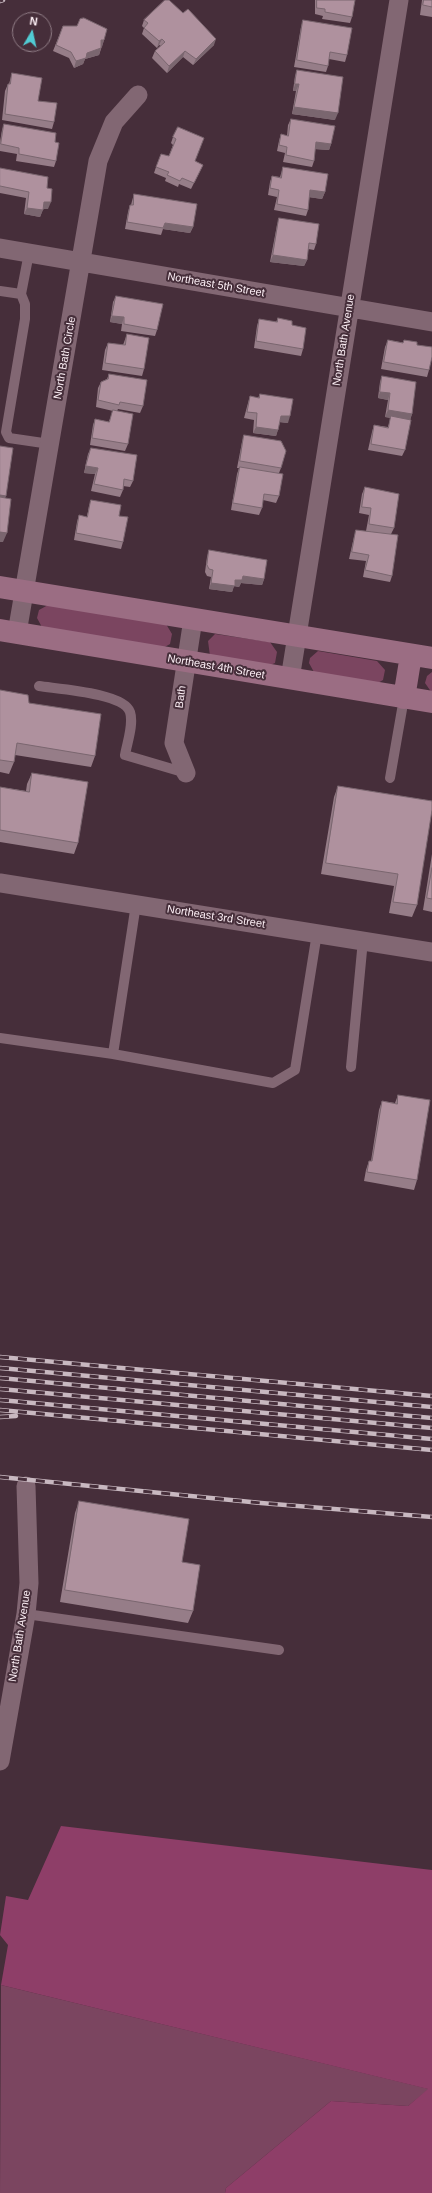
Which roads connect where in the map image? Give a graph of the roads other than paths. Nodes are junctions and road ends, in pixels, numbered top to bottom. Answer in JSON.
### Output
{"nodes":[{"id":1,"x":399,"y":0,"type":"edge"},
{"id":2,"x":138,"y":95,"type":"dead end"},
{"id":3,"x":0,"y":248,"type":"edge"},
{"id":4,"x":29,"y":253,"type":"junction"},
{"id":5,"x":82,"y":261,"type":"junction"},
{"id":6,"x":0,"y":291,"type":"edge"},
{"id":7,"x":21,"y":294,"type":"junction"},
{"id":8,"x":348,"y":308,"type":"junction"},
{"id":9,"x":432,"y":322,"type":"edge"},
{"id":10,"x":50,"y":444,"type":"junction"},
{"id":11,"x":0,"y":587,"type":"edge"},
{"id":12,"x":24,"y":591,"type":"junction"},
{"id":13,"x":193,"y":619,"type":"junction"},
{"id":14,"x":8,"y":632,"type":"edge"},
{"id":15,"x":297,"y":636,"type":"junction"},
{"id":16,"x":411,"y":655,"type":"junction"},
{"id":17,"x":432,"y":658,"type":"edge"},
{"id":18,"x":185,"y":661,"type":"junction"},
{"id":19,"x":290,"y":679,"type":"junction"},
{"id":20,"x":39,"y":686,"type":"dead end"},
{"id":21,"x":404,"y":698,"type":"junction"},
{"id":22,"x":432,"y":702,"type":"edge"},
{"id":23,"x":186,"y":773,"type":"joint"},
{"id":24,"x":390,"y":778,"type":"dead end"},
{"id":25,"x":0,"y":883,"type":"edge"},
{"id":26,"x":136,"y":904,"type":"junction"},
{"id":27,"x":317,"y":933,"type":"junction"},
{"id":28,"x":363,"y":940,"type":"junction"},
{"id":29,"x":432,"y":952,"type":"edge"},
{"id":30,"x":0,"y":1038,"type":"edge"},
{"id":31,"x":113,"y":1054,"type":"junction"},
{"id":32,"x":351,"y":1067,"type":"dead end"},
{"id":33,"x":26,"y":1486,"type":"dead end"},
{"id":34,"x":26,"y":1614,"type":"junction"},
{"id":35,"x":279,"y":1650,"type":"dead end"},
{"id":36,"x":0,"y":1761,"type":"edge"}],
"edges":[{"from":1,"to":8,"type":"street","name":"North Bath Avenue"},
{"from":2,"to":5,"type":"street","name":"North Bath Circle"},
{"from":3,"to":4,"type":"street","name":"Northeast 5th Street"},
{"from":4,"to":5,"type":"street","name":"Northeast 5th Street"},
{"from":4,"to":7,"type":"lane"},
{"from":5,"to":8,"type":"street","name":"Northeast 5th Street"},
{"from":5,"to":10,"type":"street","name":"North Bath Circle"},
{"from":6,"to":7,"type":"lane"},
{"from":7,"to":10,"type":"lane"},
{"from":8,"to":9,"type":"street","name":"Northeast 5th Street"},
{"from":8,"to":15,"type":"street","name":"North Bath Avenue"},
{"from":10,"to":12,"type":"street","name":"North Bath Circle"},
{"from":11,"to":12,"type":"main road"},
{"from":12,"to":13,"type":"main road"},
{"from":12,"to":14,"type":"street","name":"North Bath Circle"},
{"from":13,"to":15,"type":"main road"},
{"from":13,"to":18,"type":"street","name":"Bath"},
{"from":14,"to":18,"type":"main road","name":"Northeast 4th Street"},
{"from":15,"to":16,"type":"main road"},
{"from":15,"to":19,"type":"street","name":"North Bath Avenue"},
{"from":16,"to":17,"type":"main road"},
{"from":16,"to":21,"type":"main road"},
{"from":18,"to":19,"type":"main road","name":"Northeast 4th Street"},
{"from":18,"to":23,"type":"street","name":"Bath"},
{"from":19,"to":21,"type":"main road","name":"Northeast 4th Street"},
{"from":20,"to":23,"type":"lane"},
{"from":21,"to":22,"type":"main road","name":"Northeast 4th Street"},
{"from":21,"to":24,"type":"lane"},
{"from":25,"to":26,"type":"street","name":"Northeast 3rd Street"},
{"from":26,"to":27,"type":"street","name":"Northeast 3rd Street"},
{"from":26,"to":31,"type":"lane"},
{"from":27,"to":28,"type":"street","name":"Northeast 3rd Street"},
{"from":27,"to":31,"type":"lane"},
{"from":28,"to":29,"type":"street","name":"Northeast 3rd Street"},
{"from":28,"to":32,"type":"lane"},
{"from":30,"to":31,"type":"lane"},
{"from":33,"to":34,"type":"street","name":"North Bath Avenue"},
{"from":34,"to":35,"type":"lane"},
{"from":34,"to":36,"type":"street","name":"North Bath Avenue"}]}
